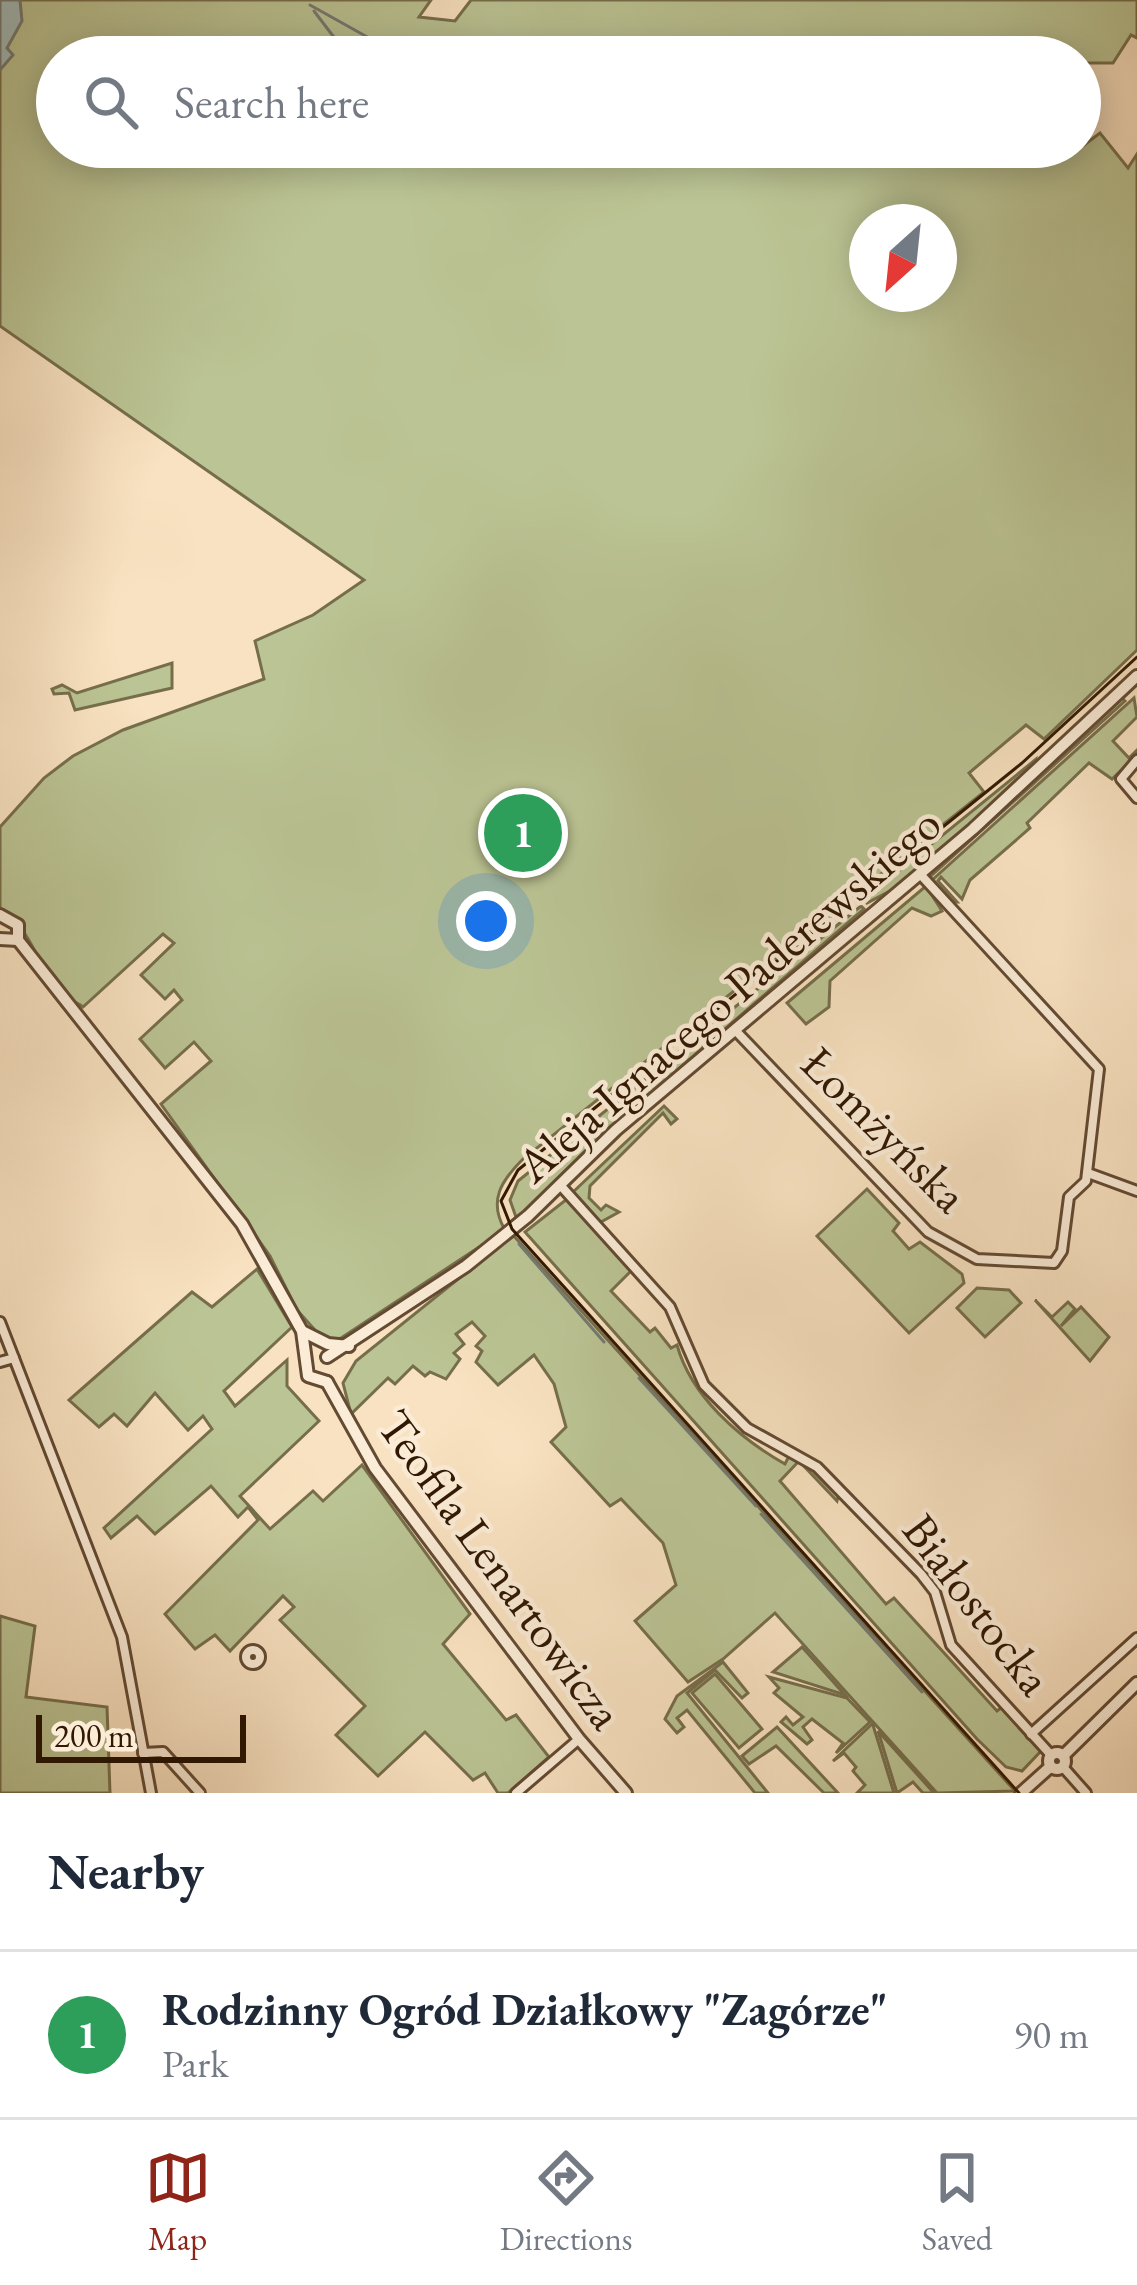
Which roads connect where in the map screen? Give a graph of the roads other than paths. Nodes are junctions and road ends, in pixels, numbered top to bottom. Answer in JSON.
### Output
{"nodes":[{"id":1,"x":1137,"y":676,"type":"edge"},
{"id":2,"x":1131,"y":690,"type":"edge"},
{"id":3,"x":1137,"y":760,"type":"edge"},
{"id":4,"x":1137,"y":799,"type":"edge"},
{"id":5,"x":920,"y":874,"type":"junction"},
{"id":6,"x":2,"y":920,"type":"edge"},
{"id":7,"x":0,"y":940,"type":"edge"},
{"id":8,"x":18,"y":940,"type":"junction"},
{"id":9,"x":735,"y":1029,"type":"junction"},
{"id":10,"x":1087,"y":1173,"type":"junction"},
{"id":11,"x":561,"y":1186,"type":"junction"},
{"id":12,"x":1137,"y":1191,"type":"edge"},
{"id":13,"x":0,"y":1322,"type":"edge"},
{"id":14,"x":302,"y":1331,"type":"junction"},
{"id":15,"x":350,"y":1346,"type":"junction"},
{"id":16,"x":14,"y":1358,"type":"junction"},
{"id":17,"x":328,"y":1359,"type":"junction"},
{"id":18,"x":309,"y":1361,"type":"junction"},
{"id":19,"x":0,"y":1362,"type":"edge"},
{"id":20,"x":327,"y":1382,"type":"junction"},
{"id":21,"x":1137,"y":1639,"type":"edge"},
{"id":22,"x":1137,"y":1683,"type":"edge"},
{"id":23,"x":1031,"y":1734,"type":"junction"},
{"id":24,"x":579,"y":1739,"type":"junction"},
{"id":25,"x":142,"y":1753,"type":"junction"},
{"id":26,"x":1057,"y":1761,"type":"junction"},
{"id":27,"x":151,"y":1793,"type":"edge"},
{"id":28,"x":200,"y":1793,"type":"edge"},
{"id":29,"x":516,"y":1793,"type":"edge"},
{"id":30,"x":626,"y":1793,"type":"edge"},
{"id":31,"x":1021,"y":1793,"type":"edge"},
{"id":32,"x":1086,"y":1793,"type":"edge"}],
"edges":[{"from":1,"to":2,"type":"street","name":"Aleja Ignacego Paderewskiego"},
{"from":2,"to":5,"type":"street","name":"Aleja Ignacego Paderewskiego"},
{"from":3,"to":4,"type":"street"},
{"from":5,"to":9,"type":"street","name":"Aleja Ignacego Paderewskiego"},
{"from":5,"to":10,"type":"street"},
{"from":6,"to":8,"type":"street"},
{"from":7,"to":8,"type":"street"},
{"from":8,"to":14,"type":"street"},
{"from":9,"to":10,"type":"street","name":"Łomżyńska"},
{"from":9,"to":11,"type":"street","name":"Aleja Ignacego Paderewskiego"},
{"from":10,"to":12,"type":"street"},
{"from":11,"to":15,"type":"street","name":"Aleja Ignacego Paderewskiego"},
{"from":11,"to":23,"type":"street","name":"Białostocka"},
{"from":13,"to":16,"type":"street"},
{"from":14,"to":15,"type":"street"},
{"from":14,"to":17,"type":"street"},
{"from":14,"to":18,"type":"street"},
{"from":15,"to":17,"type":"street","name":"Aleja Ignacego Paderewskiego"},
{"from":16,"to":19,"type":"street"},
{"from":16,"to":25,"type":"street"},
{"from":17,"to":18,"type":"street"},
{"from":17,"to":20,"type":"street"},
{"from":18,"to":20,"type":"street","name":"Teofila Lenartowicza"},
{"from":20,"to":24,"type":"street","name":"Teofila Lenartowicza"},
{"from":21,"to":23,"type":"street"},
{"from":22,"to":26,"type":"street"},
{"from":23,"to":26,"type":"street","name":"Białostocka"},
{"from":24,"to":29,"type":"street"},
{"from":24,"to":30,"type":"street","name":"Teofila Lenartowicza"},
{"from":25,"to":27,"type":"street"},
{"from":25,"to":28,"type":"street"},
{"from":26,"to":31,"type":"street"},
{"from":26,"to":32,"type":"street","name":"Białostocka"}]}
